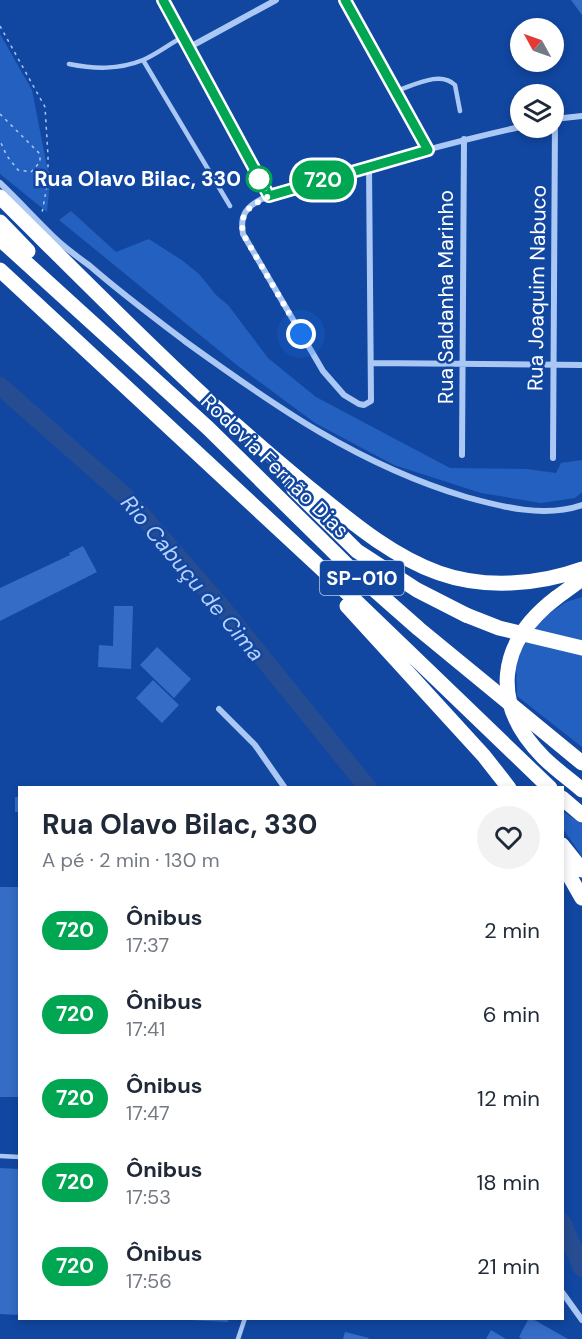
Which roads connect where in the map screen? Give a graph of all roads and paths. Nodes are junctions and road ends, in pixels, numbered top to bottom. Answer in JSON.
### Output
{"nodes":[{"id":1,"x":163,"y":0,"type":"edge"},
{"id":2,"x":276,"y":0,"type":"edge"},
{"id":3,"x":345,"y":0,"type":"edge"},
{"id":4,"x":0,"y":27,"type":"edge"},
{"id":5,"x":183,"y":37,"type":"junction"},
{"id":6,"x":188,"y":48,"type":"junction"},
{"id":7,"x":143,"y":60,"type":"junction"},
{"id":8,"x":69,"y":64,"type":"dead end"},
{"id":9,"x":396,"y":91,"type":"junction"},
{"id":10,"x":460,"y":111,"type":"dead end"},
{"id":11,"x":0,"y":114,"type":"edge"},
{"id":12,"x":582,"y":116,"type":"edge"},
{"id":13,"x":564,"y":118,"type":"edge"},
{"id":14,"x":510,"y":128,"type":"edge"},
{"id":15,"x":554,"y":138,"type":"edge"},
{"id":16,"x":464,"y":139,"type":"junction"},
{"id":17,"x":0,"y":141,"type":"edge"},
{"id":18,"x":428,"y":150,"type":"junction"},
{"id":19,"x":369,"y":166,"type":"junction"},
{"id":20,"x":0,"y":183,"type":"edge"},
{"id":21,"x":269,"y":196,"type":"junction"},
{"id":22,"x":0,"y":197,"type":"edge"},
{"id":23,"x":230,"y":206,"type":"dead end"},
{"id":24,"x":0,"y":222,"type":"edge"},
{"id":25,"x":40,"y":223,"type":"junction"},
{"id":26,"x":0,"y":239,"type":"edge"},
{"id":27,"x":0,"y":270,"type":"edge"},
{"id":28,"x":0,"y":281,"type":"edge"},
{"id":29,"x":50,"y":283,"type":"junction"},
{"id":30,"x":32,"y":301,"type":"junction"},
{"id":31,"x":371,"y":363,"type":"junction"},
{"id":32,"x":463,"y":364,"type":"junction"},
{"id":33,"x":553,"y":365,"type":"junction"},
{"id":34,"x":582,"y":365,"type":"edge"},
{"id":35,"x":462,"y":455,"type":"dead end"},
{"id":36,"x":553,"y":458,"type":"dead end"},
{"id":37,"x":282,"y":465,"type":"junction"},
{"id":38,"x":582,"y":505,"type":"edge"},
{"id":39,"x":305,"y":555,"type":"junction"},
{"id":40,"x":582,"y":570,"type":"edge"},
{"id":41,"x":582,"y":579,"type":"edge"},
{"id":42,"x":582,"y":590,"type":"edge"},
{"id":43,"x":556,"y":598,"type":"junction"},
{"id":44,"x":582,"y":648,"type":"edge"},
{"id":45,"x":219,"y":709,"type":"dead end"},
{"id":46,"x":484,"y":756,"type":"junction"},
{"id":47,"x":582,"y":763,"type":"edge"},
{"id":48,"x":284,"y":786,"type":"edge"},
{"id":49,"x":507,"y":786,"type":"edge"},
{"id":50,"x":516,"y":786,"type":"edge"},
{"id":51,"x":548,"y":786,"type":"edge"},
{"id":52,"x":582,"y":790,"type":"edge"},
{"id":53,"x":564,"y":800,"type":"edge"},
{"id":54,"x":582,"y":815,"type":"edge"},
{"id":55,"x":564,"y":848,"type":"edge"},
{"id":56,"x":564,"y":866,"type":"edge"},
{"id":57,"x":582,"y":870,"type":"edge"},
{"id":58,"x":582,"y":898,"type":"edge"},
{"id":59,"x":0,"y":1156,"type":"edge"},
{"id":60,"x":18,"y":1157,"type":"edge"},
{"id":61,"x":564,"y":1295,"type":"edge"},
{"id":62,"x":244,"y":1320,"type":"edge"},
{"id":63,"x":582,"y":1320,"type":"edge"},
{"id":64,"x":238,"y":1339,"type":"edge"}],
"edges":[{"from":1,"to":5,"type":"street"},
{"from":2,"to":6,"type":"street"},
{"from":3,"to":9,"type":"street"},
{"from":4,"to":25,"type":"path"},
{"from":5,"to":6,"type":"street"},
{"from":5,"to":7,"type":"lane"},
{"from":6,"to":21,"type":"street"},
{"from":7,"to":8,"type":"lane"},
{"from":7,"to":23,"type":"lane"},
{"from":9,"to":10,"type":"lane"},
{"from":9,"to":18,"type":"street"},
{"from":11,"to":17,"type":"path"},
{"from":12,"to":13,"type":"street"},
{"from":14,"to":16,"type":"street"},
{"from":15,"to":33,"type":"street","name":"Rua Joaquim Nabuco"},
{"from":16,"to":18,"type":"street"},
{"from":16,"to":32,"type":"street","name":"Rua Saldanha Marinho"},
{"from":18,"to":19,"type":"street"},
{"from":19,"to":21,"type":"street"},
{"from":19,"to":31,"type":"street"},
{"from":20,"to":25,"type":"street"},
{"from":21,"to":31,"type":"street"},
{"from":22,"to":37,"type":"highway"},
{"from":24,"to":29,"type":"highway"},
{"from":25,"to":38,"type":"street"},
{"from":26,"to":29,"type":"highway","name":"Rodovia Fernão Dias","number":"SP-010"},
{"from":27,"to":30,"type":"highway","name":"Rodovia Fernão Dias","number":"SP-010"},
{"from":28,"to":30,"type":"highway"},
{"from":29,"to":47,"type":"highway","name":"Rodovia Fernão Dias","number":"SP-010"},
{"from":30,"to":39,"type":"highway","name":"Rodovia Fernão Dias","number":"SP-010"},
{"from":31,"to":32,"type":"street"},
{"from":32,"to":33,"type":"street"},
{"from":32,"to":35,"type":"street","name":"Rua Saldanha Marinho"},
{"from":33,"to":34,"type":"street"},
{"from":33,"to":36,"type":"street","name":"Rua Joaquim Nabuco"},
{"from":37,"to":40,"type":"highway"},
{"from":37,"to":44,"type":"highway","bridge":true},
{"from":39,"to":46,"type":"highway"},
{"from":39,"to":51,"type":"highway","name":"Rodovia Fernão Dias","number":"SP-010"},
{"from":41,"to":43,"type":"highway"},
{"from":42,"to":43,"type":"highway"},
{"from":43,"to":52,"type":"highway","bridge":true},
{"from":45,"to":48,"type":"street"},
{"from":46,"to":49,"type":"highway"},
{"from":46,"to":50,"type":"highway"},
{"from":53,"to":54,"type":"highway"},
{"from":55,"to":57,"type":"highway"},
{"from":56,"to":58,"type":"highway"},
{"from":59,"to":60,"type":"lane"},
{"from":61,"to":63,"type":"street"},
{"from":62,"to":64,"type":"lane"}]}
